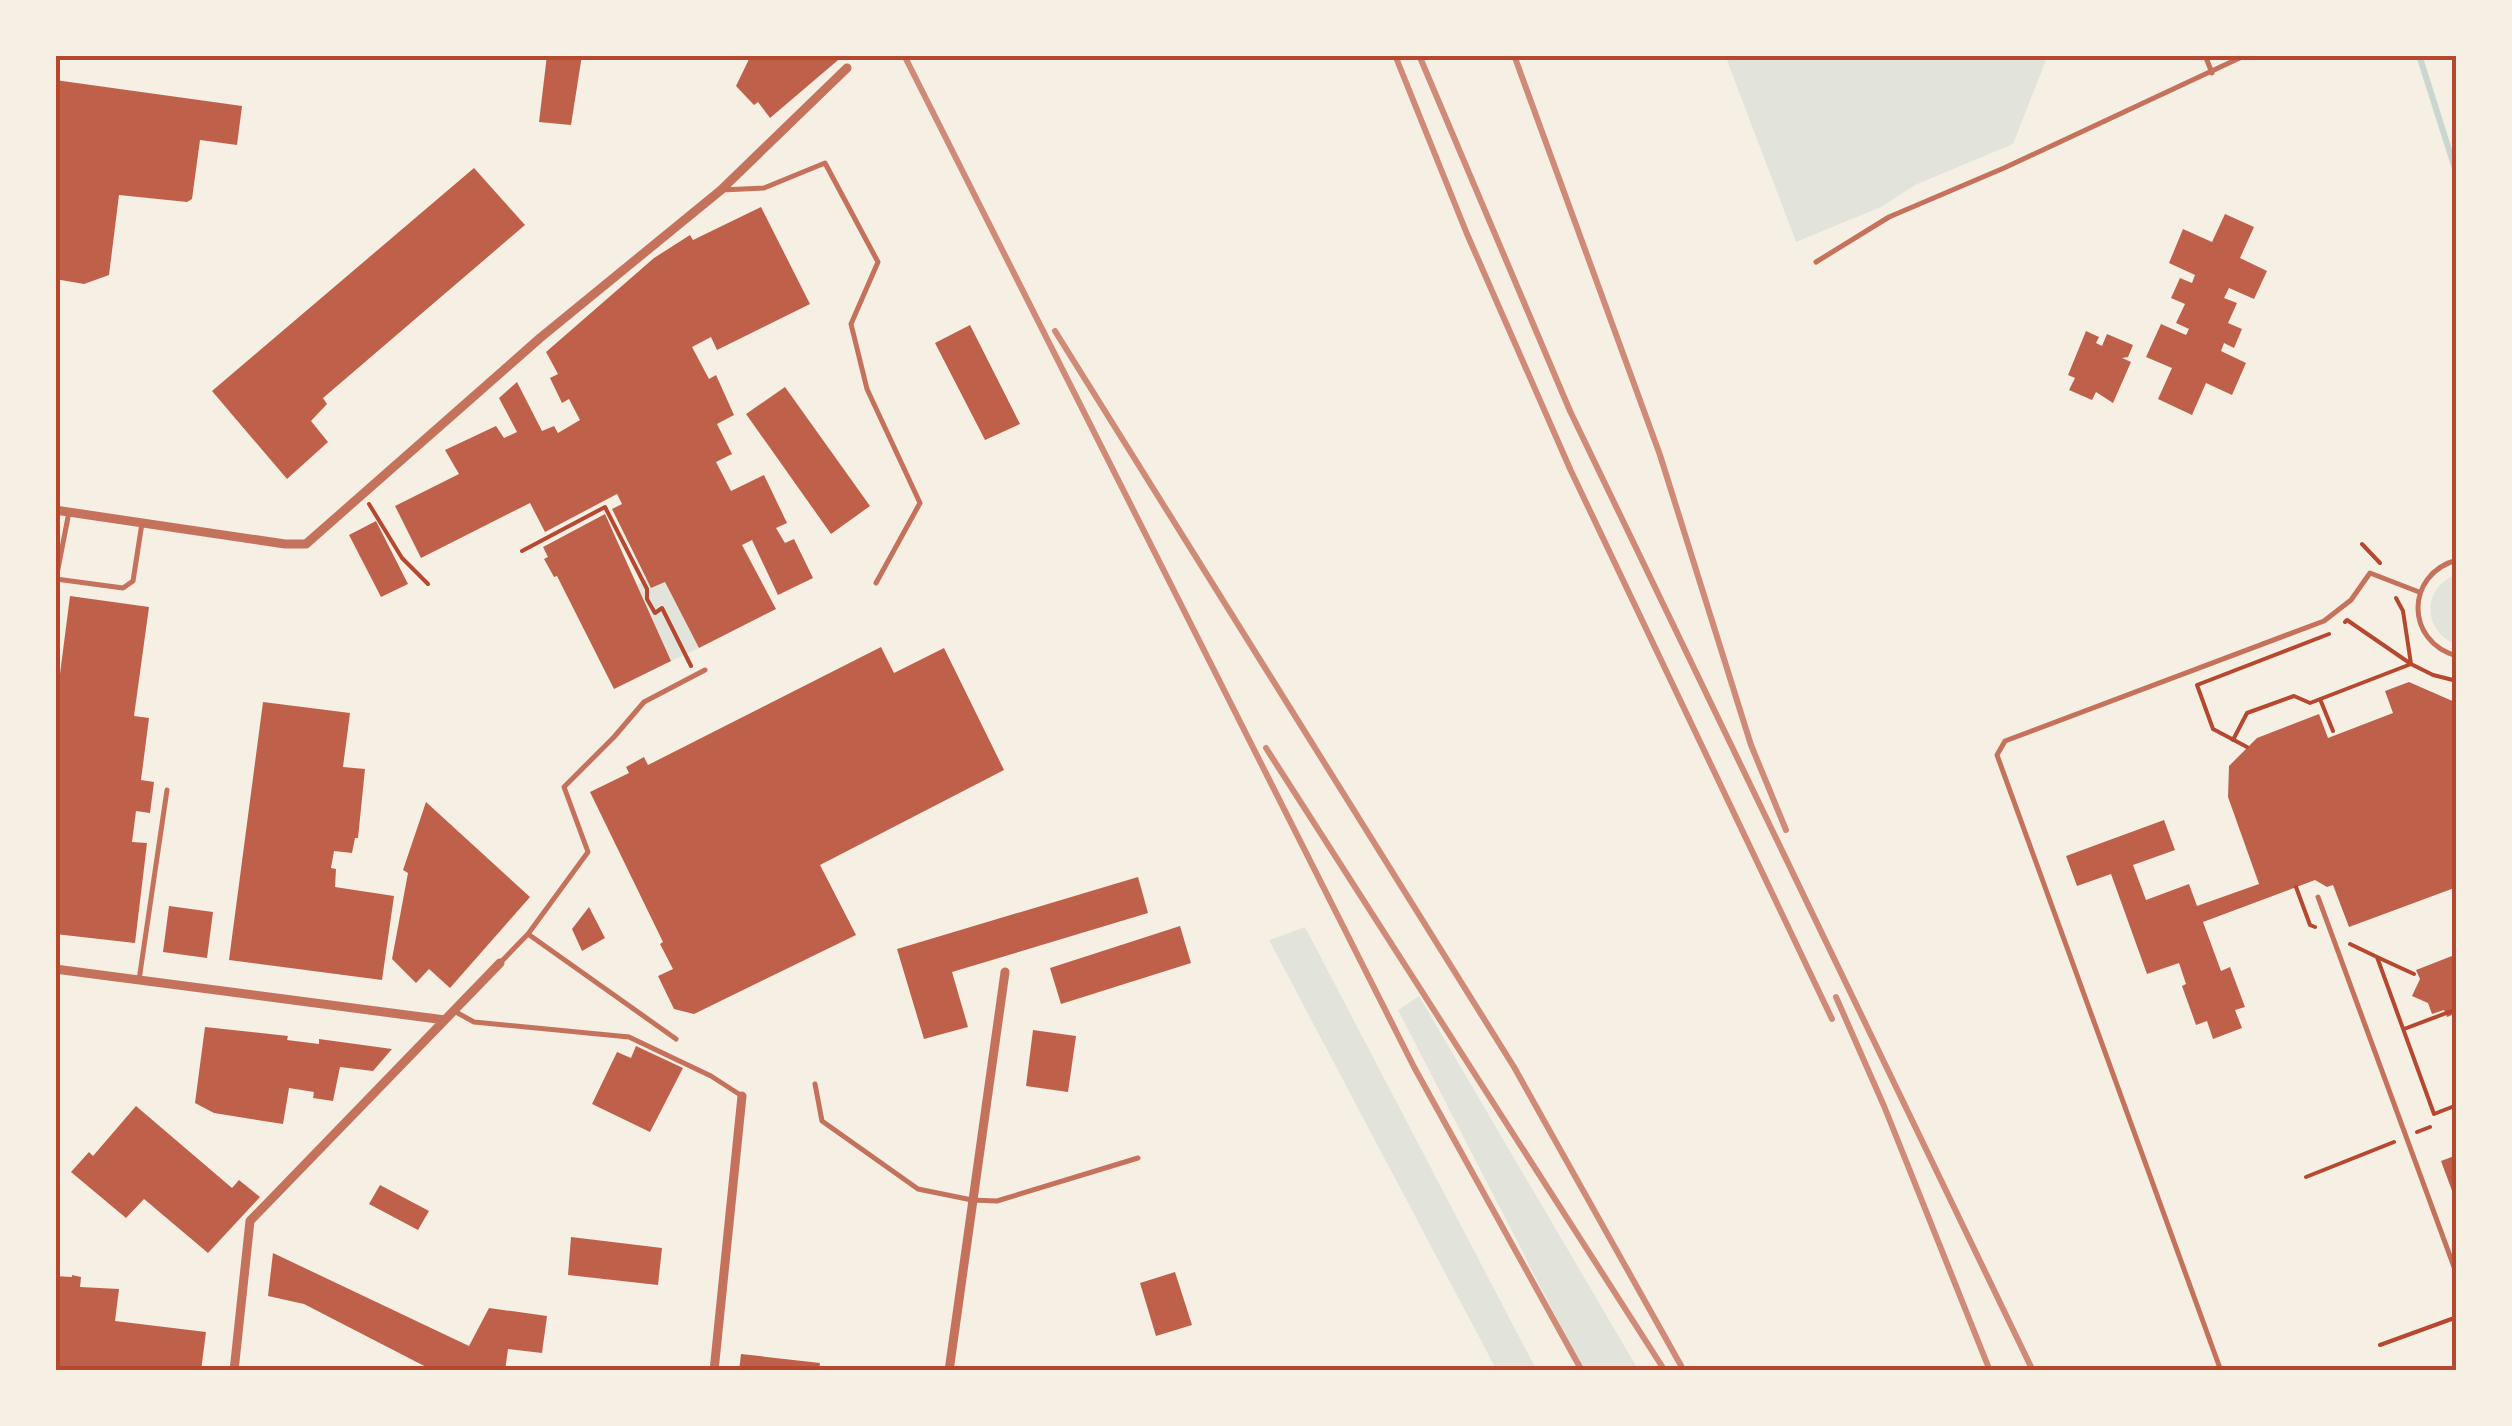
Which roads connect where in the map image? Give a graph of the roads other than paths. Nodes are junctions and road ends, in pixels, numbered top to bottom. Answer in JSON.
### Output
{"nodes":[{"id":1,"x":2205,"y":55,"type":"edge"},
{"id":2,"x":2246,"y":55,"type":"edge"},
{"id":3,"x":847,"y":68,"type":"dead end"},
{"id":4,"x":2212,"y":73,"type":"junction"},
{"id":5,"x":720,"y":190,"type":"junction"},
{"id":6,"x":1816,"y":262,"type":"dead end"},
{"id":7,"x":55,"y":510,"type":"edge"},
{"id":8,"x":69,"y":512,"type":"junction"},
{"id":9,"x":142,"y":523,"type":"junction"},
{"id":10,"x":2457,"y":560,"type":"edge"},
{"id":11,"x":55,"y":580,"type":"edge"},
{"id":12,"x":876,"y":583,"type":"dead end"},
{"id":13,"x":2419,"y":592,"type":"junction"},
{"id":14,"x":2457,"y":656,"type":"edge"},
{"id":15,"x":705,"y":670,"type":"dead end"},
{"id":16,"x":167,"y":790,"type":"dead end"},
{"id":17,"x":2318,"y":897,"type":"dead end"},
{"id":18,"x":528,"y":934,"type":"junction"},
{"id":19,"x":500,"y":963,"type":"joint"},
{"id":20,"x":55,"y":969,"type":"edge"},
{"id":21,"x":1005,"y":972,"type":"dead end"},
{"id":22,"x":139,"y":980,"type":"junction"},
{"id":23,"x":454,"y":1011,"type":"junction"},
{"id":24,"x":444,"y":1020,"type":"junction"},
{"id":25,"x":676,"y":1040,"type":"dead end"},
{"id":26,"x":815,"y":1084,"type":"dead end"},
{"id":27,"x":742,"y":1096,"type":"joint"},
{"id":28,"x":1138,"y":1158,"type":"dead end"},
{"id":29,"x":972,"y":1200,"type":"junction"},
{"id":30,"x":2457,"y":1275,"type":"edge"},
{"id":31,"x":234,"y":1371,"type":"edge"},
{"id":32,"x":714,"y":1371,"type":"edge"},
{"id":33,"x":949,"y":1371,"type":"edge"},
{"id":34,"x":2221,"y":1371,"type":"edge"}],
"edges":[{"from":1,"to":4,"type":"lane"},
{"from":2,"to":4,"type":"lane"},
{"from":3,"to":5,"type":"street"},
{"from":4,"to":6,"type":"lane"},
{"from":5,"to":9,"type":"street"},
{"from":5,"to":12,"type":"lane"},
{"from":7,"to":8,"type":"street"},
{"from":8,"to":9,"type":"street"},
{"from":8,"to":11,"type":"lane"},
{"from":9,"to":11,"type":"lane"},
{"from":10,"to":13,"type":"lane"},
{"from":13,"to":14,"type":"lane"},
{"from":13,"to":34,"type":"lane"},
{"from":15,"to":18,"type":"lane"},
{"from":16,"to":22,"type":"lane"},
{"from":17,"to":30,"type":"lane"},
{"from":18,"to":19,"type":"lane"},
{"from":18,"to":25,"type":"lane"},
{"from":19,"to":23,"type":"street"},
{"from":20,"to":22,"type":"street"},
{"from":21,"to":29,"type":"street"},
{"from":22,"to":24,"type":"street"},
{"from":23,"to":24,"type":"street"},
{"from":23,"to":27,"type":"lane"},
{"from":24,"to":31,"type":"street"},
{"from":26,"to":29,"type":"lane"},
{"from":27,"to":32,"type":"street"},
{"from":28,"to":29,"type":"lane"},
{"from":29,"to":33,"type":"street"}]}
